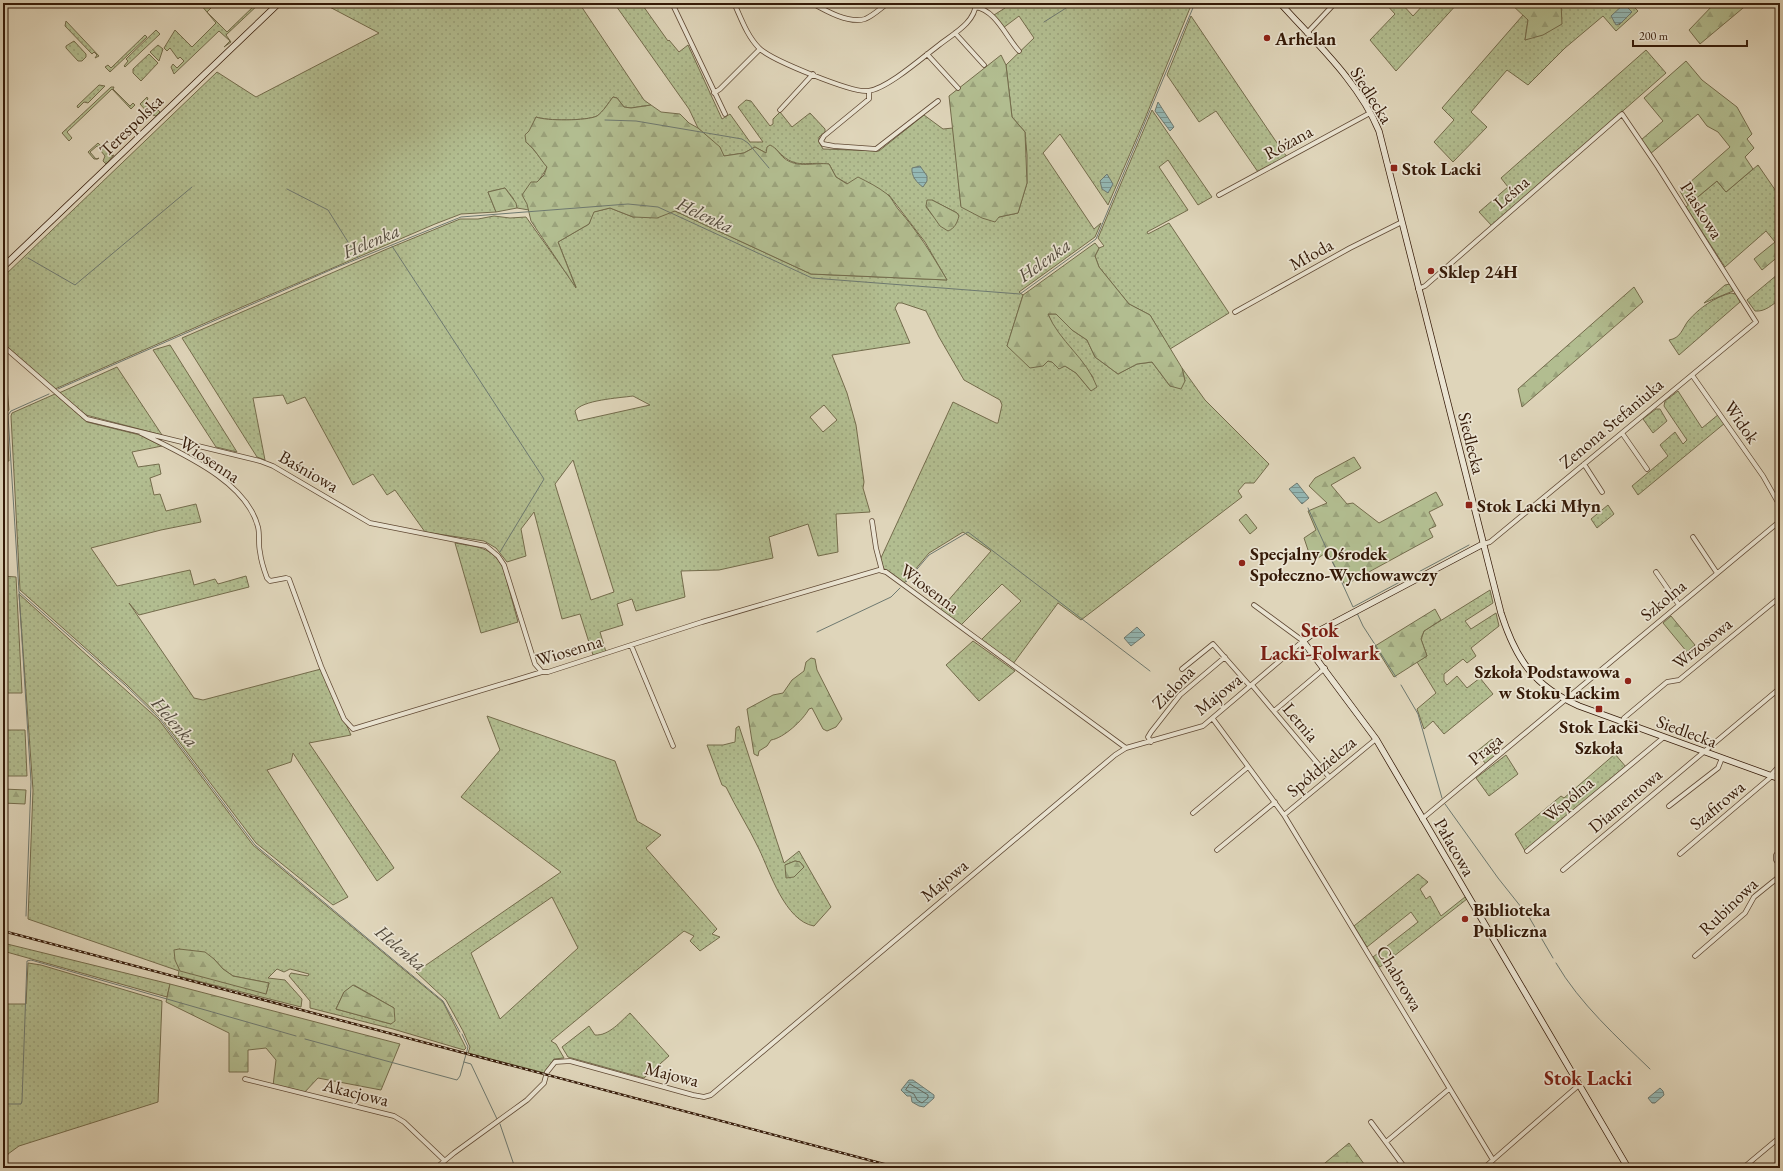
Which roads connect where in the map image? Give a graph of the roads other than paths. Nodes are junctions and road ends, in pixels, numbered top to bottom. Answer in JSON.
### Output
{"nodes":[{"id":1,"x":279,"y":3,"type":"edge"},
{"id":2,"x":672,"y":3,"type":"edge"},
{"id":3,"x":734,"y":3,"type":"edge"},
{"id":4,"x":812,"y":3,"type":"edge"},
{"id":5,"x":888,"y":3,"type":"edge"},
{"id":6,"x":1280,"y":3,"type":"edge"},
{"id":7,"x":1335,"y":3,"type":"edge"},
{"id":8,"x":976,"y":5,"type":"edge"},
{"id":9,"x":955,"y":33,"type":"junction"},
{"id":10,"x":1307,"y":33,"type":"junction"},
{"id":11,"x":760,"y":49,"type":"junction"},
{"id":12,"x":1019,"y":51,"type":"dead end"},
{"id":13,"x":927,"y":54,"type":"junction"},
{"id":14,"x":984,"y":64,"type":"dead end"},
{"id":15,"x":813,"y":74,"type":"junction"},
{"id":16,"x":958,"y":88,"type":"dead end"},
{"id":17,"x":869,"y":91,"type":"junction"},
{"id":18,"x":714,"y":93,"type":"junction"},
{"id":19,"x":938,"y":101,"type":"dead end"},
{"id":20,"x":780,"y":110,"type":"dead end"},
{"id":21,"x":1370,"y":113,"type":"junction"},
{"id":22,"x":724,"y":114,"type":"dead end"},
{"id":23,"x":1622,"y":114,"type":"joint"},
{"id":24,"x":1219,"y":195,"type":"dead end"},
{"id":25,"x":1402,"y":222,"type":"junction"},
{"id":26,"x":3,"y":267,"type":"edge"},
{"id":27,"x":1418,"y":289,"type":"junction"},
{"id":28,"x":1235,"y":312,"type":"dead end"},
{"id":29,"x":1756,"y":322,"type":"joint"},
{"id":30,"x":3,"y":346,"type":"edge"},
{"id":31,"x":1692,"y":375,"type":"junction"},
{"id":32,"x":141,"y":433,"type":"junction"},
{"id":33,"x":1622,"y":433,"type":"junction"},
{"id":34,"x":1584,"y":464,"type":"junction"},
{"id":35,"x":1647,"y":469,"type":"dead end"},
{"id":36,"x":1602,"y":492,"type":"dead end"},
{"id":37,"x":1780,"y":506,"type":"edge"},
{"id":38,"x":872,"y":521,"type":"dead end"},
{"id":39,"x":1780,"y":521,"type":"edge"},
{"id":40,"x":1693,"y":537,"type":"dead end"},
{"id":41,"x":1483,"y":544,"type":"junction"},
{"id":42,"x":882,"y":571,"type":"junction"},
{"id":43,"x":1656,"y":572,"type":"dead end"},
{"id":44,"x":1717,"y":573,"type":"junction"},
{"id":45,"x":1780,"y":597,"type":"edge"},
{"id":46,"x":1254,"y":605,"type":"dead end"},
{"id":47,"x":1678,"y":606,"type":"junction"},
{"id":48,"x":1303,"y":641,"type":"junction"},
{"id":49,"x":631,"y":645,"type":"junction"},
{"id":50,"x":1225,"y":657,"type":"junction"},
{"id":51,"x":1325,"y":668,"type":"junction"},
{"id":52,"x":1182,"y":669,"type":"dead end"},
{"id":53,"x":542,"y":672,"type":"junction"},
{"id":54,"x":1251,"y":686,"type":"junction"},
{"id":55,"x":1780,"y":688,"type":"edge"},
{"id":56,"x":1565,"y":700,"type":"junction"},
{"id":57,"x":1274,"y":711,"type":"junction"},
{"id":58,"x":1212,"y":719,"type":"junction"},
{"id":59,"x":1623,"y":722,"type":"junction"},
{"id":60,"x":1664,"y":737,"type":"junction"},
{"id":61,"x":1376,"y":739,"type":"junction"},
{"id":62,"x":1151,"y":742,"type":"junction"},
{"id":63,"x":673,"y":746,"type":"dead end"},
{"id":64,"x":1126,"y":748,"type":"junction"},
{"id":65,"x":1705,"y":752,"type":"junction"},
{"id":66,"x":1722,"y":758,"type":"junction"},
{"id":67,"x":1780,"y":765,"type":"edge"},
{"id":68,"x":1248,"y":767,"type":"junction"},
{"id":69,"x":1771,"y":776,"type":"junction"},
{"id":70,"x":1329,"y":777,"type":"junction"},
{"id":71,"x":1780,"y":779,"type":"edge"},
{"id":72,"x":1275,"y":802,"type":"junction"},
{"id":73,"x":1668,"y":806,"type":"dead end"},
{"id":74,"x":1193,"y":813,"type":"dead end"},
{"id":75,"x":1284,"y":814,"type":"junction"},
{"id":76,"x":1422,"y":819,"type":"junction"},
{"id":77,"x":1217,"y":850,"type":"dead end"},
{"id":78,"x":1527,"y":851,"type":"dead end"},
{"id":79,"x":1780,"y":851,"type":"edge"},
{"id":80,"x":1680,"y":854,"type":"dead end"},
{"id":81,"x":1780,"y":866,"type":"edge"},
{"id":82,"x":1563,"y":870,"type":"dead end"},
{"id":83,"x":1780,"y":876,"type":"edge"},
{"id":84,"x":1695,"y":956,"type":"dead end"},
{"id":85,"x":245,"y":1079,"type":"dead end"},
{"id":86,"x":1579,"y":1085,"type":"junction"},
{"id":87,"x":1449,"y":1089,"type":"junction"},
{"id":88,"x":1371,"y":1122,"type":"dead end"},
{"id":89,"x":1780,"y":1137,"type":"edge"},
{"id":90,"x":1386,"y":1142,"type":"junction"},
{"id":91,"x":444,"y":1160,"type":"junction"},
{"id":92,"x":1493,"y":1160,"type":"junction"},
{"id":93,"x":436,"y":1168,"type":"edge"},
{"id":94,"x":1405,"y":1168,"type":"edge"},
{"id":95,"x":1484,"y":1168,"type":"edge"},
{"id":96,"x":1628,"y":1168,"type":"edge"},
{"id":97,"x":1743,"y":1168,"type":"edge"}],
"edges":[{"from":1,"to":26,"type":"street","name":"Terespolska"},
{"from":2,"to":18,"type":"street"},
{"from":3,"to":11,"type":"street"},
{"from":4,"to":5,"type":"street"},
{"from":6,"to":10,"type":"street","name":"Siedlecka"},
{"from":7,"to":10,"type":"street"},
{"from":8,"to":9,"type":"street"},
{"from":8,"to":12,"type":"street"},
{"from":9,"to":13,"type":"street"},
{"from":9,"to":14,"type":"street"},
{"from":10,"to":21,"type":"street","name":"Siedlecka"},
{"from":11,"to":15,"type":"street"},
{"from":11,"to":18,"type":"street"},
{"from":13,"to":16,"type":"street"},
{"from":13,"to":17,"type":"street"},
{"from":15,"to":17,"type":"street"},
{"from":15,"to":20,"type":"street"},
{"from":17,"to":19,"type":"street"},
{"from":18,"to":22,"type":"street"},
{"from":21,"to":24,"type":"street","name":"Różana"},
{"from":21,"to":25,"type":"street","name":"Siedlecka"},
{"from":23,"to":27,"type":"street","name":"Leśna"},
{"from":23,"to":29,"type":"street","name":"Piaskowa"},
{"from":25,"to":27,"type":"street","name":"Siedlecka"},
{"from":25,"to":28,"type":"street","name":"Młoda"},
{"from":27,"to":41,"type":"street","name":"Siedlecka"},
{"from":29,"to":31,"type":"street","name":"Zenona Stefaniuka"},
{"from":30,"to":32,"type":"street","name":"Baśniowa"},
{"from":31,"to":33,"type":"street","name":"Zenona Stefaniuka"},
{"from":31,"to":37,"type":"street","name":"Widok"},
{"from":32,"to":53,"type":"street","name":"Baśniowa"},
{"from":32,"to":53,"type":"street","name":"Wiosenna"},
{"from":33,"to":34,"type":"street","name":"Zenona Stefaniuka"},
{"from":33,"to":35,"type":"street"},
{"from":34,"to":36,"type":"street"},
{"from":34,"to":41,"type":"street","name":"Zenona Stefaniuka"},
{"from":38,"to":42,"type":"street"},
{"from":39,"to":44,"type":"street","name":"Szkolna"},
{"from":40,"to":44,"type":"street"},
{"from":41,"to":48,"type":"street","name":"Majowa"},
{"from":41,"to":56,"type":"street","name":"Siedlecka"},
{"from":42,"to":49,"type":"street","name":"Wiosenna"},
{"from":42,"to":64,"type":"street","name":"Wiosenna"},
{"from":43,"to":47,"type":"street"},
{"from":44,"to":47,"type":"street","name":"Szkolna"},
{"from":45,"to":59,"type":"street","name":"Wrzosowa"},
{"from":46,"to":48,"type":"street","name":"Pałacowa"},
{"from":47,"to":56,"type":"street","name":"Szkolna"},
{"from":48,"to":51,"type":"street","name":"Pałacowa"},
{"from":48,"to":54,"type":"street","name":"Majowa"},
{"from":49,"to":53,"type":"street","name":"Wiosenna"},
{"from":49,"to":63,"type":"street"},
{"from":50,"to":52,"type":"street","name":"Letnia"},
{"from":50,"to":54,"type":"street","name":"Letnia"},
{"from":50,"to":62,"type":"street","name":"Zielona"},
{"from":51,"to":57,"type":"street"},
{"from":51,"to":61,"type":"street","name":"Pałacowa"},
{"from":54,"to":57,"type":"street","name":"Letnia"},
{"from":54,"to":58,"type":"street","name":"Majowa"},
{"from":55,"to":65,"type":"street","name":"Diamentowa"},
{"from":56,"to":59,"type":"street","name":"Siedlecka"},
{"from":56,"to":76,"type":"street","name":"Praga"},
{"from":57,"to":70,"type":"street","name":"Letnia"},
{"from":58,"to":62,"type":"street","name":"Majowa"},
{"from":58,"to":68,"type":"street","name":"Chabrowa"},
{"from":59,"to":60,"type":"street","name":"Siedlecka"},
{"from":60,"to":65,"type":"street","name":"Siedlecka"},
{"from":60,"to":78,"type":"street","name":"Wspólna"},
{"from":61,"to":70,"type":"street","name":"Spółdzielcza"},
{"from":61,"to":76,"type":"street","name":"Pałacowa"},
{"from":62,"to":64,"type":"street","name":"Majowa"},
{"from":64,"to":91,"type":"street","name":"Majowa"},
{"from":65,"to":66,"type":"street","name":"Siedlecka"},
{"from":65,"to":82,"type":"street","name":"Diamentowa"},
{"from":66,"to":69,"type":"street","name":"Siedlecka"},
{"from":66,"to":73,"type":"street"},
{"from":67,"to":69,"type":"street","name":"Szafirowa"},
{"from":68,"to":72,"type":"street","name":"Chabrowa"},
{"from":68,"to":74,"type":"street"},
{"from":69,"to":71,"type":"street","name":"Siedlecka"},
{"from":69,"to":80,"type":"street","name":"Szafirowa"},
{"from":70,"to":75,"type":"street","name":"Spółdzielcza"},
{"from":72,"to":75,"type":"street","name":"Chabrowa"},
{"from":72,"to":77,"type":"street"},
{"from":75,"to":87,"type":"street","name":"Chabrowa"},
{"from":76,"to":86,"type":"street","name":"Pałacowa"},
{"from":79,"to":81,"type":"street"},
{"from":83,"to":84,"type":"street","name":"Rubinowa"},
{"from":85,"to":91,"type":"street","name":"Akacjowa"},
{"from":86,"to":92,"type":"street"},
{"from":86,"to":96,"type":"street","name":"Pałacowa"},
{"from":87,"to":90,"type":"street"},
{"from":87,"to":92,"type":"street","name":"Chabrowa"},
{"from":88,"to":90,"type":"street"},
{"from":89,"to":97,"type":"street"},
{"from":90,"to":94,"type":"street"},
{"from":91,"to":93,"type":"street","name":"Majowa"},
{"from":92,"to":95,"type":"street"}]}
